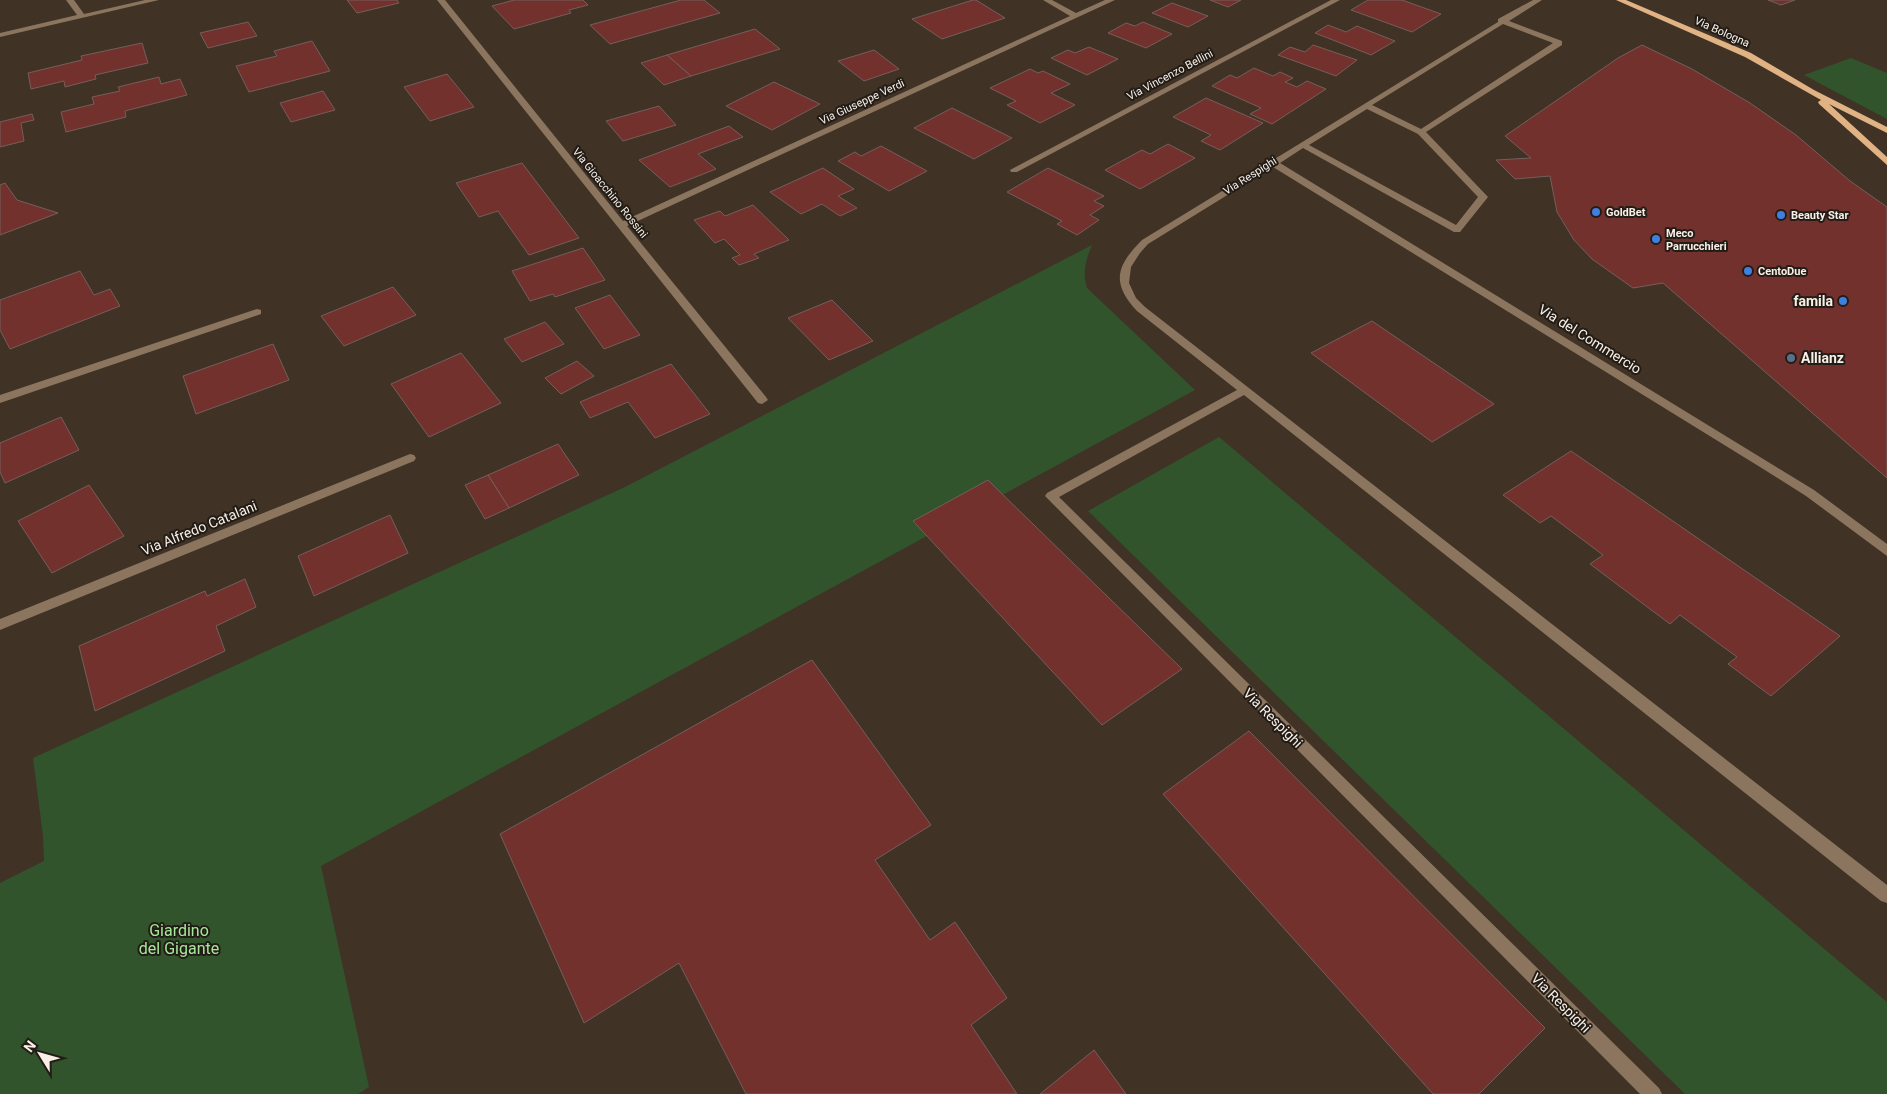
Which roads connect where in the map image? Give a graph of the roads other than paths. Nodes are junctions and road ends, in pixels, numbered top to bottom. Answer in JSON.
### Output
{"nodes":[{"id":1,"x":70,"y":0,"type":"edge"},
{"id":2,"x":155,"y":0,"type":"edge"},
{"id":3,"x":441,"y":0,"type":"edge"},
{"id":4,"x":1047,"y":0,"type":"edge"},
{"id":5,"x":1111,"y":0,"type":"edge"},
{"id":6,"x":1336,"y":0,"type":"edge"},
{"id":7,"x":1538,"y":0,"type":"edge"},
{"id":8,"x":1620,"y":0,"type":"edge"},
{"id":9,"x":1075,"y":16,"type":"junction"},
{"id":10,"x":82,"y":17,"type":"junction"},
{"id":11,"x":1501,"y":21,"type":"junction"},
{"id":12,"x":0,"y":35,"type":"edge"},
{"id":13,"x":1811,"y":92,"type":"junction"},
{"id":14,"x":1365,"y":105,"type":"junction"},
{"id":15,"x":1887,"y":130,"type":"edge"},
{"id":16,"x":1421,"y":132,"type":"junction"},
{"id":17,"x":1302,"y":144,"type":"junction"},
{"id":18,"x":1272,"y":162,"type":"junction"},
{"id":19,"x":1887,"y":162,"type":"edge"},
{"id":20,"x":1014,"y":170,"type":"dead end"},
{"id":21,"x":622,"y":225,"type":"junction"},
{"id":22,"x":258,"y":312,"type":"dead end"},
{"id":23,"x":1245,"y":390,"type":"junction"},
{"id":24,"x":0,"y":399,"type":"edge"},
{"id":25,"x":762,"y":400,"type":"dead end"},
{"id":26,"x":410,"y":458,"type":"dead end"},
{"id":27,"x":1887,"y":551,"type":"edge"},
{"id":28,"x":0,"y":625,"type":"edge"},
{"id":29,"x":1887,"y":896,"type":"edge"},
{"id":30,"x":1653,"y":1094,"type":"edge"}],
"edges":[{"from":1,"to":10,"type":"street"},
{"from":2,"to":10,"type":"street"},
{"from":3,"to":21,"type":"street","name":"Via Gioacchino Rossini"},
{"from":4,"to":9,"type":"street"},
{"from":5,"to":9,"type":"street","name":"Via Giuseppe Verdi"},
{"from":6,"to":20,"type":"street","name":"Via Vincenzo Bellini"},
{"from":7,"to":11,"type":"street","name":"Via Respighi"},
{"from":8,"to":13,"type":"main road","name":"Via Bologna"},
{"from":9,"to":21,"type":"street","name":"Via Giuseppe Verdi"},
{"from":10,"to":12,"type":"street"},
{"from":11,"to":14,"type":"street","name":"Via Respighi"},
{"from":11,"to":16,"type":"street"},
{"from":13,"to":15,"type":"main road","name":"Via Bologna"},
{"from":13,"to":19,"type":"main road","name":"Via Bologna"},
{"from":14,"to":16,"type":"street"},
{"from":14,"to":17,"type":"street","name":"Via Respighi"},
{"from":16,"to":17,"type":"street"},
{"from":17,"to":18,"type":"street","name":"Via Respighi"},
{"from":18,"to":23,"type":"street","name":"Via Respighi"},
{"from":18,"to":27,"type":"street","name":"Via del Commercio"},
{"from":21,"to":25,"type":"street","name":"Via Gioacchino Rossini"},
{"from":22,"to":24,"type":"street"},
{"from":23,"to":29,"type":"street","name":"Via Respighi"},
{"from":23,"to":30,"type":"street","name":"Via Respighi"},
{"from":26,"to":28,"type":"street","name":"Via Alfredo Catalani"}]}
